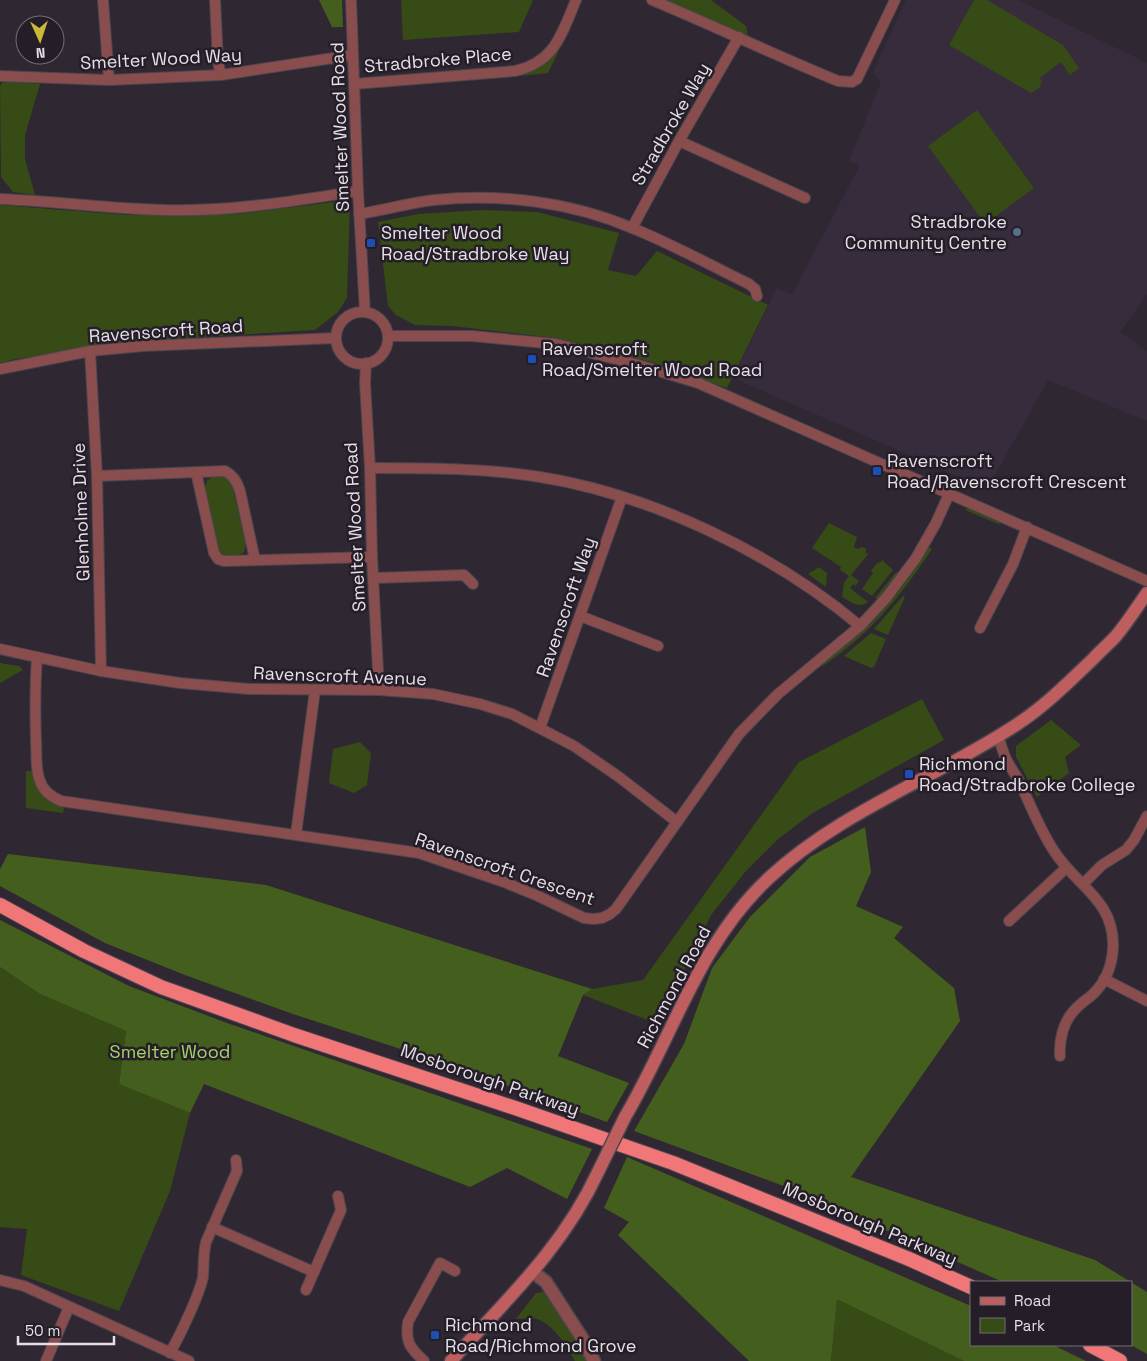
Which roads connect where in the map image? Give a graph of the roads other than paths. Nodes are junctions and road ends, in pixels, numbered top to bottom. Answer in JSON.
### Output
{"nodes":[{"id":1,"x":103,"y":0,"type":"edge"},
{"id":2,"x":215,"y":0,"type":"edge"},
{"id":3,"x":351,"y":0,"type":"edge"},
{"id":4,"x":576,"y":0,"type":"edge"},
{"id":5,"x":652,"y":0,"type":"edge"},
{"id":6,"x":895,"y":0,"type":"edge"},
{"id":7,"x":739,"y":37,"type":"junction"},
{"id":8,"x":353,"y":55,"type":"junction"},
{"id":9,"x":221,"y":75,"type":"junction"},
{"id":10,"x":0,"y":76,"type":"edge"},
{"id":11,"x":109,"y":80,"type":"junction"},
{"id":12,"x":354,"y":84,"type":"junction"},
{"id":13,"x":679,"y":141,"type":"junction"},
{"id":14,"x":358,"y":191,"type":"junction"},
{"id":15,"x":805,"y":198,"type":"dead end"},
{"id":16,"x":0,"y":199,"type":"edge"},
{"id":17,"x":359,"y":214,"type":"junction"},
{"id":18,"x":632,"y":228,"type":"junction"},
{"id":19,"x":757,"y":296,"type":"dead end"},
{"id":20,"x":364,"y":312,"type":"junction"},
{"id":21,"x":388,"y":336,"type":"junction"},
{"id":22,"x":336,"y":338,"type":"junction"},
{"id":23,"x":90,"y":351,"type":"junction"},
{"id":24,"x":366,"y":363,"type":"junction"},
{"id":25,"x":0,"y":369,"type":"edge"},
{"id":26,"x":370,"y":468,"type":"junction"},
{"id":27,"x":196,"y":472,"type":"junction"},
{"id":28,"x":97,"y":476,"type":"junction"},
{"id":29,"x":950,"y":494,"type":"junction"},
{"id":30,"x":622,"y":497,"type":"junction"},
{"id":31,"x":1028,"y":527,"type":"junction"},
{"id":32,"x":372,"y":557,"type":"junction"},
{"id":33,"x":255,"y":560,"type":"junction"},
{"id":34,"x":374,"y":578,"type":"junction"},
{"id":35,"x":1147,"y":581,"type":"edge"},
{"id":36,"x":473,"y":584,"type":"dead end"},
{"id":37,"x":1147,"y":593,"type":"edge"},
{"id":38,"x":580,"y":616,"type":"junction"},
{"id":39,"x":860,"y":626,"type":"junction"},
{"id":40,"x":980,"y":628,"type":"dead end"},
{"id":41,"x":658,"y":646,"type":"dead end"},
{"id":42,"x":0,"y":649,"type":"edge"},
{"id":43,"x":37,"y":657,"type":"junction"},
{"id":44,"x":101,"y":671,"type":"junction"},
{"id":45,"x":315,"y":690,"type":"junction"},
{"id":46,"x":379,"y":690,"type":"junction"},
{"id":47,"x":540,"y":728,"type":"junction"},
{"id":48,"x":998,"y":736,"type":"junction"},
{"id":49,"x":1147,"y":816,"type":"edge"},
{"id":50,"x":677,"y":822,"type":"junction"},
{"id":51,"x":296,"y":834,"type":"junction"},
{"id":52,"x":1066,"y":868,"type":"junction"},
{"id":53,"x":1083,"y":884,"type":"junction"},
{"id":54,"x":0,"y":905,"type":"edge"},
{"id":55,"x":1009,"y":922,"type":"dead end"},
{"id":56,"x":1104,"y":979,"type":"junction"},
{"id":57,"x":1147,"y":1001,"type":"edge"},
{"id":58,"x":1060,"y":1056,"type":"dead end"},
{"id":59,"x":236,"y":1160,"type":"dead end"},
{"id":60,"x":338,"y":1196,"type":"dead end"},
{"id":61,"x":212,"y":1227,"type":"junction"},
{"id":62,"x":454,"y":1271,"type":"dead end"},
{"id":63,"x":314,"y":1272,"type":"junction"},
{"id":64,"x":533,"y":1272,"type":"junction"},
{"id":65,"x":0,"y":1280,"type":"edge"},
{"id":66,"x":970,"y":1287,"type":"edge"},
{"id":67,"x":306,"y":1290,"type":"dead end"},
{"id":68,"x":69,"y":1308,"type":"junction"},
{"id":69,"x":1092,"y":1346,"type":"edge"},
{"id":70,"x":170,"y":1353,"type":"junction"},
{"id":71,"x":46,"y":1361,"type":"edge"},
{"id":72,"x":189,"y":1361,"type":"edge"},
{"id":73,"x":424,"y":1361,"type":"edge"},
{"id":74,"x":451,"y":1361,"type":"edge"},
{"id":75,"x":594,"y":1361,"type":"edge"},
{"id":76,"x":1120,"y":1361,"type":"edge"}],
"edges":[{"from":1,"to":11,"type":"street"},
{"from":2,"to":9,"type":"street"},
{"from":3,"to":8,"type":"street","name":"Smelter Wood Road"},
{"from":4,"to":12,"type":"street","name":"Stradbroke Place"},
{"from":5,"to":7,"type":"street"},
{"from":6,"to":7,"type":"street"},
{"from":7,"to":13,"type":"street","name":"Stradbroke Way"},
{"from":8,"to":9,"type":"street","name":"Smelter Wood Way"},
{"from":8,"to":12,"type":"street","name":"Smelter Wood Road"},
{"from":9,"to":11,"type":"street","name":"Smelter Wood Way"},
{"from":10,"to":11,"type":"street","name":"Smelter Wood Way"},
{"from":12,"to":14,"type":"street","name":"Smelter Wood Road"},
{"from":13,"to":15,"type":"street"},
{"from":13,"to":18,"type":"street","name":"Stradbroke Way"},
{"from":14,"to":16,"type":"street"},
{"from":14,"to":17,"type":"street","name":"Smelter Wood Road"},
{"from":17,"to":18,"type":"street"},
{"from":17,"to":20,"type":"street","name":"Smelter Wood Road"},
{"from":18,"to":19,"type":"street"},
{"from":20,"to":21,"type":"street"},
{"from":20,"to":22,"type":"street"},
{"from":21,"to":24,"type":"street"},
{"from":21,"to":29,"type":"street"},
{"from":22,"to":23,"type":"street","name":"Ravenscroft Road"},
{"from":22,"to":24,"type":"street"},
{"from":23,"to":25,"type":"street","name":"Ravenscroft Road"},
{"from":23,"to":28,"type":"street","name":"Glenholme Drive"},
{"from":24,"to":26,"type":"street","name":"Smelter Wood Road"},
{"from":26,"to":30,"type":"street"},
{"from":26,"to":32,"type":"street","name":"Smelter Wood Road"},
{"from":27,"to":28,"type":"street"},
{"from":27,"to":33,"type":"street"},
{"from":27,"to":33,"type":"street"},
{"from":28,"to":44,"type":"street","name":"Glenholme Drive"},
{"from":29,"to":31,"type":"street"},
{"from":29,"to":39,"type":"street","name":"Ravenscroft Crescent"},
{"from":30,"to":38,"type":"street","name":"Ravenscroft Way"},
{"from":30,"to":39,"type":"street"},
{"from":31,"to":35,"type":"street"},
{"from":31,"to":40,"type":"street"},
{"from":32,"to":33,"type":"street"},
{"from":32,"to":34,"type":"street","name":"Smelter Wood Road"},
{"from":34,"to":36,"type":"street"},
{"from":34,"to":46,"type":"street","name":"Smelter Wood Road"},
{"from":37,"to":48,"type":"main road","name":"Richmond Road"},
{"from":38,"to":41,"type":"street"},
{"from":38,"to":47,"type":"street","name":"Ravenscroft Way"},
{"from":39,"to":50,"type":"street","name":"Ravenscroft Crescent"},
{"from":42,"to":43,"type":"street","name":"Ravenscroft Avenue"},
{"from":43,"to":44,"type":"street","name":"Ravenscroft Avenue"},
{"from":43,"to":51,"type":"street","name":"Ravenscroft Crescent"},
{"from":44,"to":45,"type":"street","name":"Ravenscroft Avenue"},
{"from":45,"to":46,"type":"street","name":"Ravenscroft Avenue"},
{"from":45,"to":51,"type":"street"},
{"from":46,"to":47,"type":"street","name":"Ravenscroft Avenue"},
{"from":47,"to":50,"type":"street","name":"Ravenscroft Avenue"},
{"from":48,"to":52,"type":"street"},
{"from":48,"to":64,"type":"main road","name":"Richmond Road","bridge":true},
{"from":49,"to":53,"type":"street"},
{"from":50,"to":51,"type":"street","name":"Ravenscroft Crescent"},
{"from":52,"to":53,"type":"street"},
{"from":52,"to":55,"type":"street"},
{"from":53,"to":56,"type":"street"},
{"from":54,"to":66,"type":"highway","name":"Mosborough Parkway"},
{"from":56,"to":57,"type":"street"},
{"from":56,"to":58,"type":"street"},
{"from":59,"to":61,"type":"street"},
{"from":60,"to":63,"type":"street"},
{"from":61,"to":63,"type":"street"},
{"from":61,"to":70,"type":"street"},
{"from":62,"to":73,"type":"street"},
{"from":63,"to":67,"type":"street"},
{"from":64,"to":74,"type":"main road","name":"Richmond Road"},
{"from":64,"to":75,"type":"street"},
{"from":65,"to":68,"type":"street"},
{"from":68,"to":70,"type":"street"},
{"from":68,"to":71,"type":"street"},
{"from":69,"to":76,"type":"highway"},
{"from":70,"to":72,"type":"street"}]}
